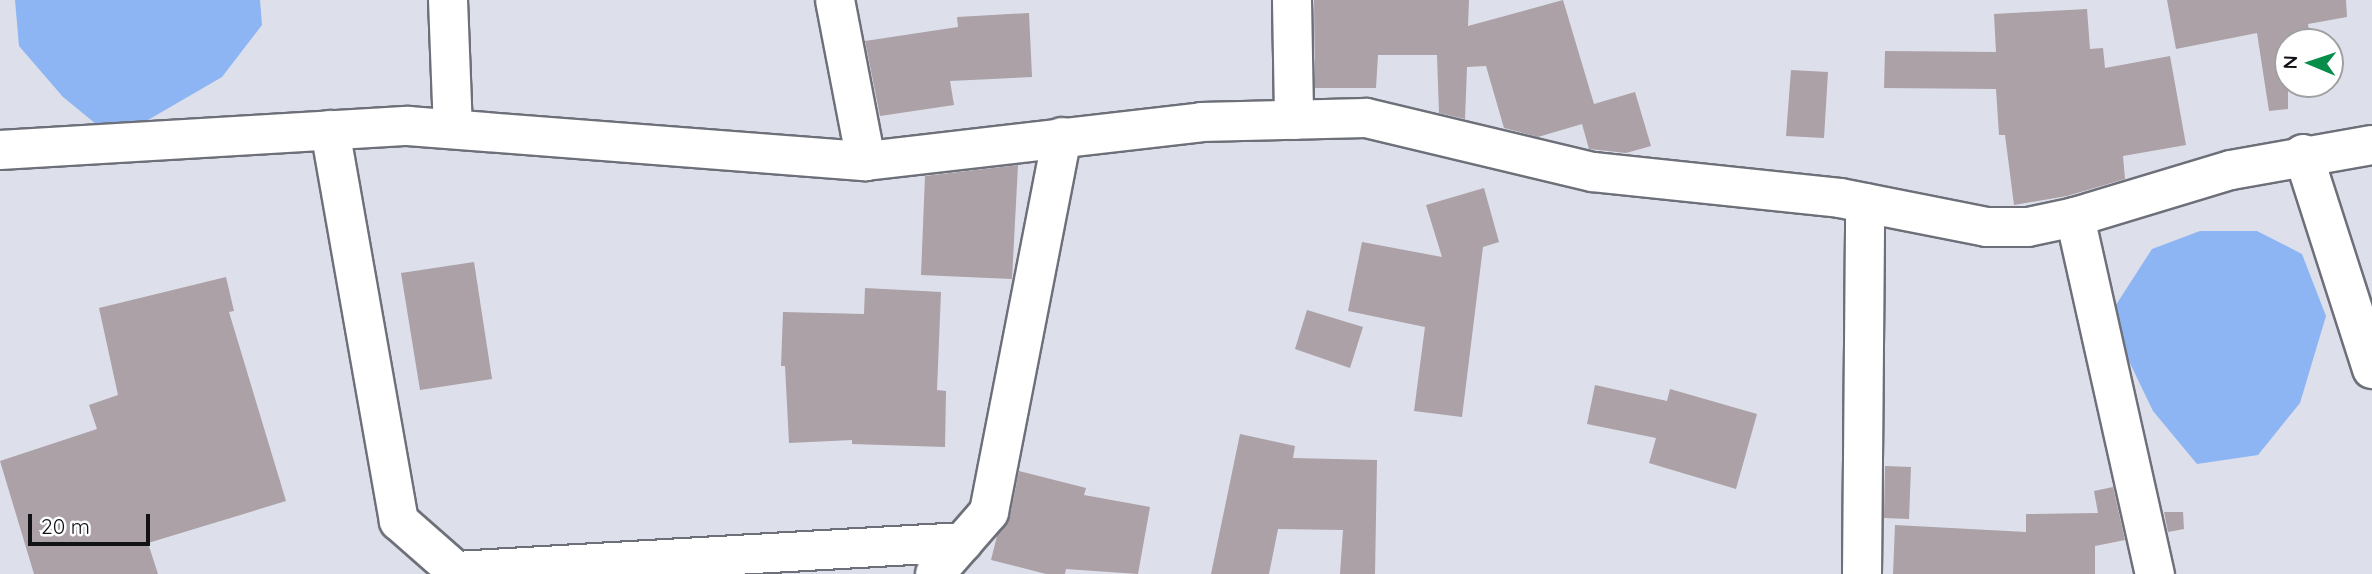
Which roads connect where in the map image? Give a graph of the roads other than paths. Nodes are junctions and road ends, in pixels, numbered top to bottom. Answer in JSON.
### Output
{"nodes":[{"id":1,"x":448,"y":0,"type":"edge"},
{"id":2,"x":835,"y":0,"type":"edge"},
{"id":3,"x":1292,"y":0,"type":"edge"},
{"id":4,"x":1294,"y":120,"type":"junction"},
{"id":5,"x":453,"y":129,"type":"junction"},
{"id":6,"x":330,"y":130,"type":"junction"},
{"id":7,"x":1062,"y":137,"type":"junction"},
{"id":8,"x":2372,"y":145,"type":"edge"},
{"id":9,"x":0,"y":150,"type":"edge"},
{"id":10,"x":2304,"y":154,"type":"junction"},
{"id":11,"x":866,"y":161,"type":"junction"},
{"id":12,"x":1865,"y":203,"type":"junction"},
{"id":13,"x":2075,"y":217,"type":"junction"},
{"id":14,"x":2372,"y":369,"type":"edge"},
{"id":15,"x":963,"y":542,"type":"junction"},
{"id":16,"x":935,"y":574,"type":"edge"},
{"id":17,"x":1862,"y":574,"type":"edge"},
{"id":18,"x":2155,"y":574,"type":"edge"}],
"edges":[{"from":1,"to":5,"type":"street"},
{"from":2,"to":11,"type":"street"},
{"from":3,"to":4,"type":"street"},
{"from":4,"to":7,"type":"street"},
{"from":4,"to":12,"type":"street"},
{"from":5,"to":6,"type":"street"},
{"from":5,"to":11,"type":"street"},
{"from":6,"to":9,"type":"street"},
{"from":6,"to":15,"type":"street"},
{"from":7,"to":11,"type":"street"},
{"from":7,"to":15,"type":"street"},
{"from":8,"to":10,"type":"street"},
{"from":10,"to":13,"type":"street"},
{"from":10,"to":14,"type":"street"},
{"from":12,"to":13,"type":"street"},
{"from":12,"to":17,"type":"street"},
{"from":13,"to":18,"type":"street"},
{"from":15,"to":16,"type":"street"}]}
